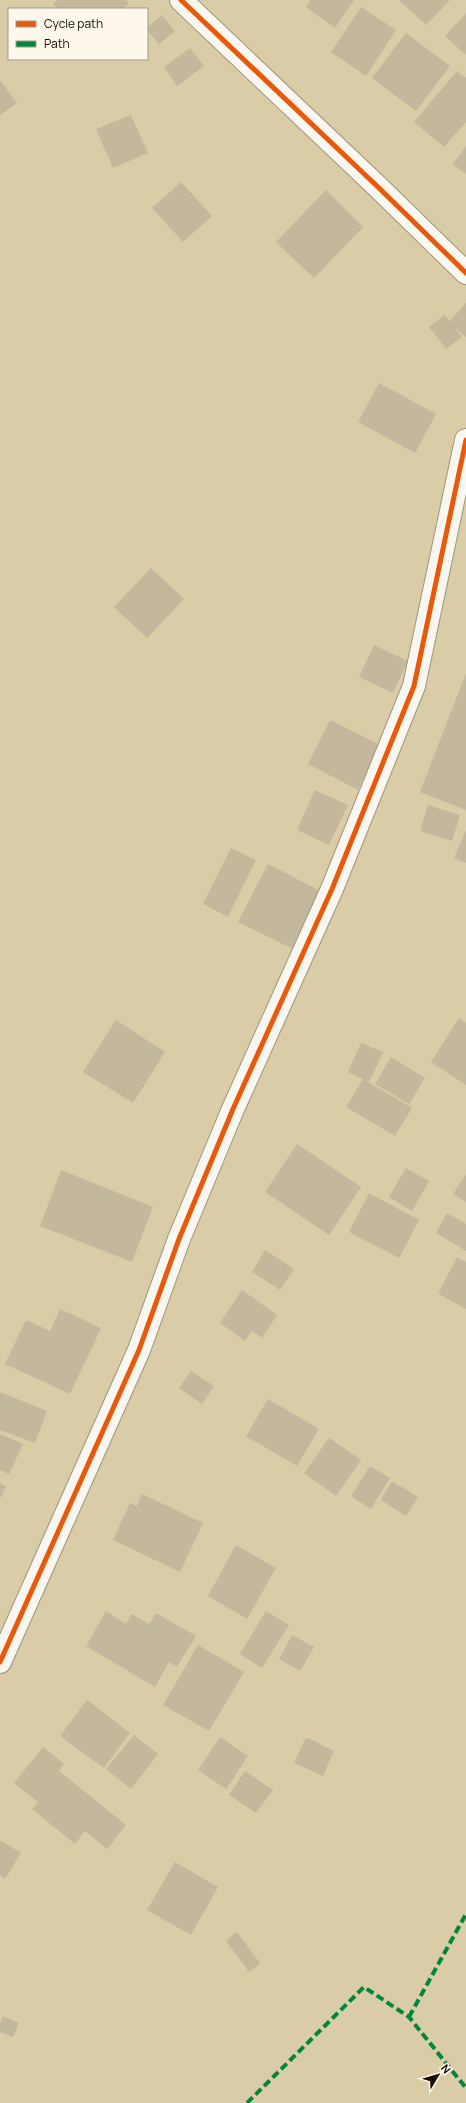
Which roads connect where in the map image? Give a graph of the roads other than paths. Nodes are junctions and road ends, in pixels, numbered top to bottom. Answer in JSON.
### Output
{"nodes":[{"id":1,"x":181,"y":0,"type":"edge"},
{"id":2,"x":466,"y":273,"type":"edge"},
{"id":3,"x":466,"y":440,"type":"edge"},
{"id":4,"x":0,"y":1662,"type":"edge"}],
"edges":[{"from":1,"to":2,"type":"street"},
{"from":3,"to":4,"type":"street"}]}
